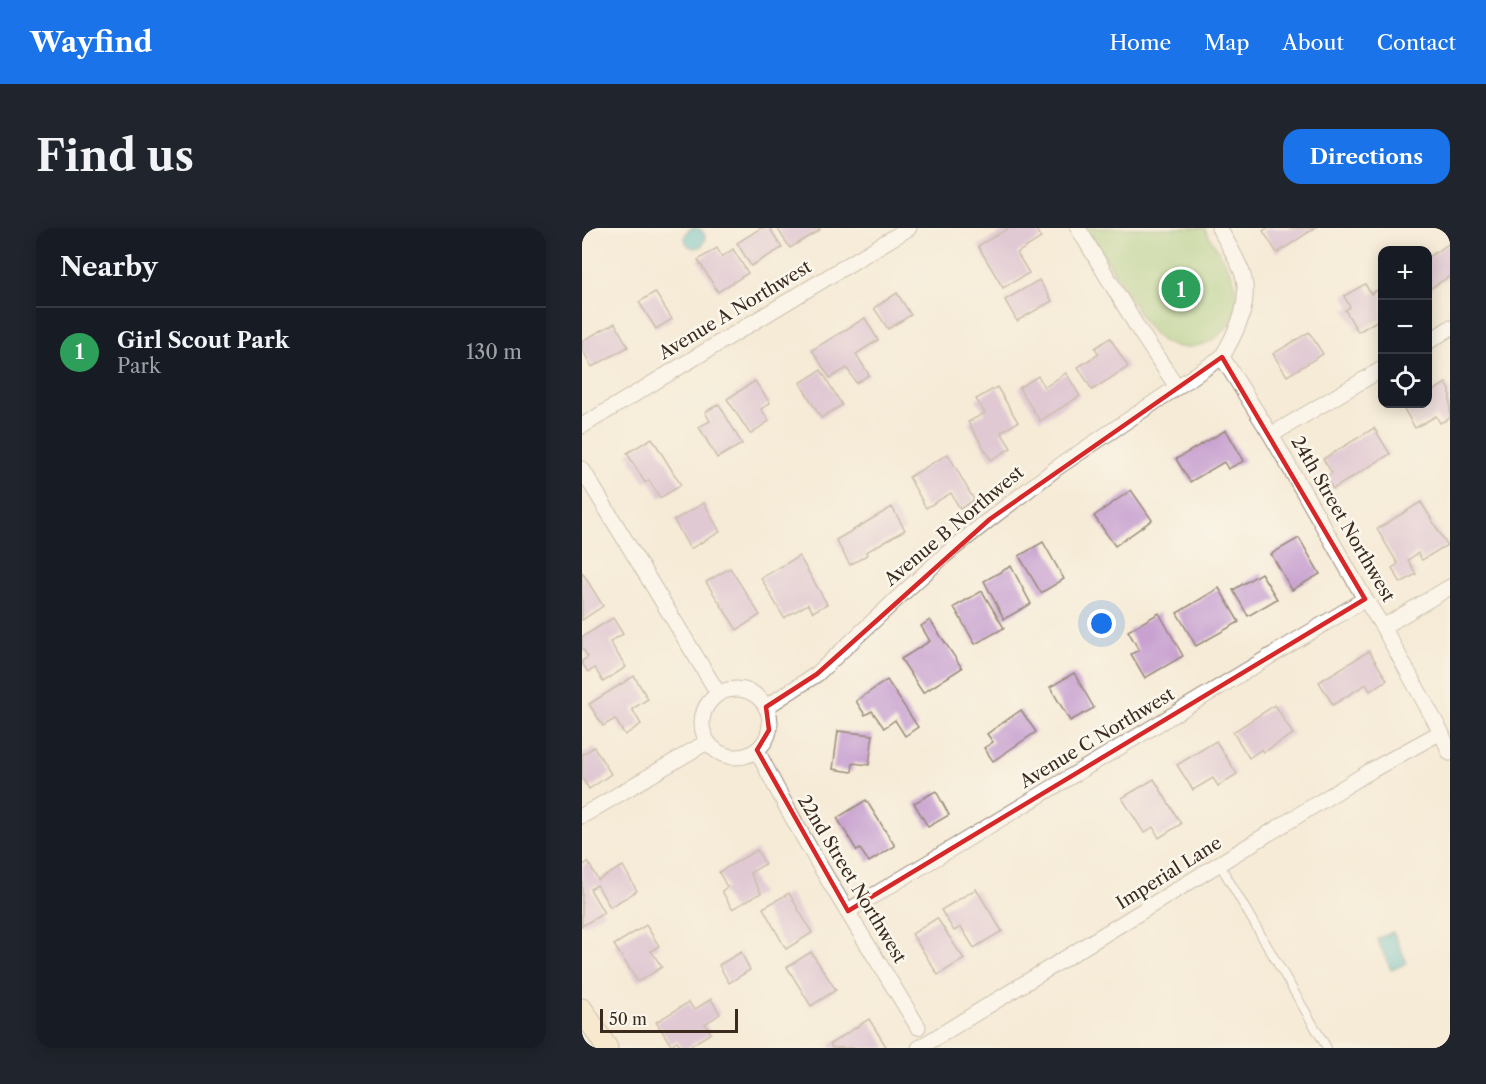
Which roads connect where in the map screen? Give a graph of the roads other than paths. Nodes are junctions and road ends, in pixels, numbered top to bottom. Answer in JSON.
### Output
{"nodes":[{"id":1,"x":909,"y":228,"type":"edge"},
{"id":2,"x":1078,"y":228,"type":"edge"},
{"id":3,"x":1219,"y":228,"type":"edge"},
{"id":4,"x":1450,"y":328,"type":"edge"},
{"id":5,"x":1432,"y":339,"type":"edge"},
{"id":6,"x":1221,"y":357,"type":"junction"},
{"id":7,"x":1378,"y":372,"type":"edge"},
{"id":8,"x":1177,"y":387,"type":"junction"},
{"id":9,"x":582,"y":426,"type":"edge"},
{"id":10,"x":1271,"y":435,"type":"junction"},
{"id":11,"x":582,"y":469,"type":"edge"},
{"id":12,"x":1450,"y":587,"type":"edge"},
{"id":13,"x":1365,"y":599,"type":"junction"},
{"id":14,"x":1383,"y":627,"type":"junction"},
{"id":15,"x":718,"y":693,"type":"junction"},
{"id":16,"x":766,"y":707,"type":"junction"},
{"id":17,"x":707,"y":742,"type":"junction"},
{"id":18,"x":1447,"y":742,"type":"edge"},
{"id":19,"x":757,"y":750,"type":"junction"},
{"id":20,"x":582,"y":816,"type":"edge"},
{"id":21,"x":1220,"y":864,"type":"junction"},
{"id":22,"x":848,"y":911,"type":"junction"},
{"id":23,"x":582,"y":1009,"type":"edge"},
{"id":24,"x":918,"y":1027,"type":"dead end"},
{"id":25,"x":608,"y":1048,"type":"edge"},
{"id":26,"x":919,"y":1048,"type":"edge"},
{"id":27,"x":1327,"y":1048,"type":"edge"}],
"edges":[{"from":1,"to":9,"type":"street","name":"Avenue A Northwest"},
{"from":2,"to":8,"type":"street"},
{"from":3,"to":6,"type":"street"},
{"from":4,"to":5,"type":"street"},
{"from":6,"to":8,"type":"street"},
{"from":6,"to":10,"type":"street","name":"24th Street Northwest"},
{"from":7,"to":10,"type":"street"},
{"from":8,"to":16,"type":"street","name":"Avenue B Northwest"},
{"from":10,"to":13,"type":"street","name":"24th Street Northwest"},
{"from":11,"to":15,"type":"street"},
{"from":12,"to":14,"type":"street"},
{"from":13,"to":14,"type":"street","name":"24th Street Northwest"},
{"from":13,"to":22,"type":"street","name":"Avenue C Northwest"},
{"from":14,"to":18,"type":"street","name":"24th Street Northwest"},
{"from":15,"to":16,"type":"street"},
{"from":15,"to":17,"type":"street"},
{"from":16,"to":19,"type":"street"},
{"from":17,"to":19,"type":"street"},
{"from":17,"to":20,"type":"street"},
{"from":18,"to":21,"type":"street","name":"Imperial Lane"},
{"from":19,"to":22,"type":"street","name":"22nd Street Northwest"},
{"from":21,"to":26,"type":"street","name":"Imperial Lane"},
{"from":21,"to":27,"type":"lane"},
{"from":22,"to":24,"type":"street","name":"22nd Street Northwest"},
{"from":23,"to":25,"type":"street"}]}
